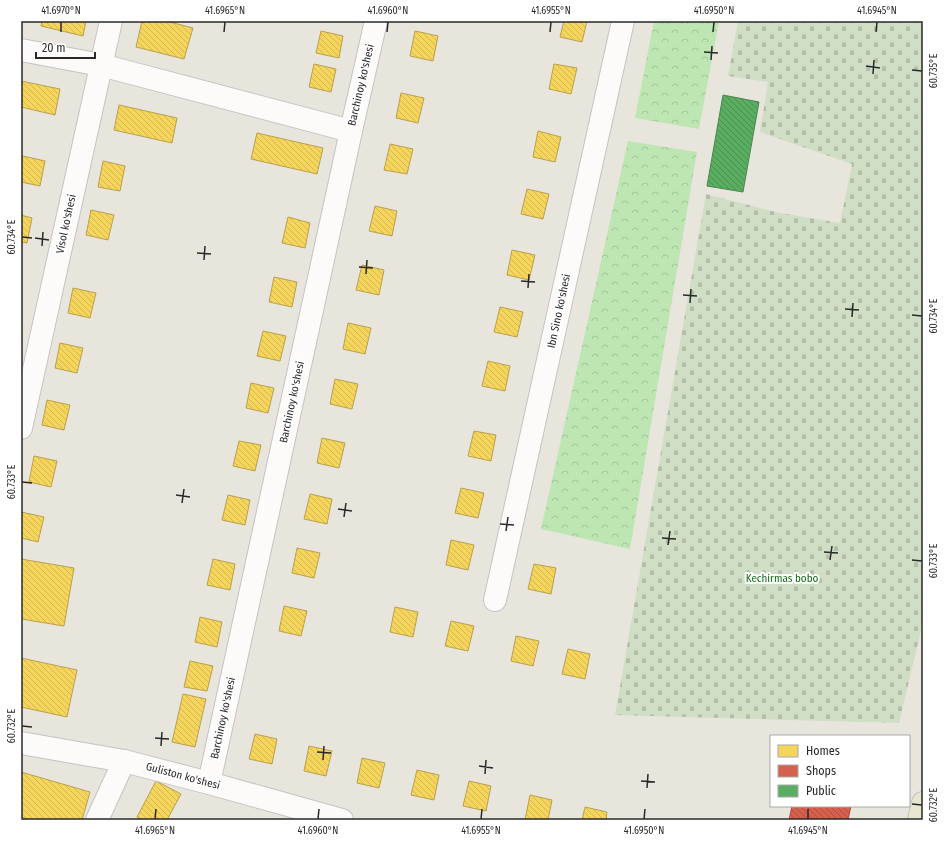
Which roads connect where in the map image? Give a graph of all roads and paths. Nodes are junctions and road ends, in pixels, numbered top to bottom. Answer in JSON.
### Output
{"nodes":[{"id":1,"x":110,"y":21,"type":"edge"},
{"id":2,"x":376,"y":21,"type":"edge"},
{"id":3,"x":623,"y":21,"type":"edge"},
{"id":4,"x":21,"y":50,"type":"edge"},
{"id":5,"x":101,"y":65,"type":"junction"},
{"id":6,"x":351,"y":131,"type":"junction"},
{"id":7,"x":21,"y":428,"type":"edge"},
{"id":8,"x":495,"y":600,"type":"dead end"},
{"id":9,"x":21,"y":743,"type":"edge"},
{"id":10,"x":124,"y":761,"type":"junction"},
{"id":11,"x":209,"y":783,"type":"junction"},
{"id":12,"x":923,"y":803,"type":"edge"},
{"id":13,"x":97,"y":820,"type":"edge"},
{"id":14,"x":342,"y":820,"type":"edge"},
{"id":15,"x":919,"y":820,"type":"edge"}],
"edges":[{"from":1,"to":5,"type":"street","name":"Visol ko'shesi"},
{"from":2,"to":6,"type":"street","name":"Barchinoy ko'shesi"},
{"from":3,"to":8,"type":"street","name":"Ibn Sino ko'shesi"},
{"from":4,"to":5,"type":"street"},
{"from":5,"to":6,"type":"street"},
{"from":5,"to":7,"type":"street","name":"Visol ko'shesi"},
{"from":6,"to":11,"type":"street","name":"Barchinoy ko'shesi"},
{"from":9,"to":10,"type":"street","name":"Guliston ko'shesi"},
{"from":10,"to":11,"type":"street","name":"Guliston ko'shesi"},
{"from":10,"to":13,"type":"street"},
{"from":11,"to":14,"type":"street","name":"Guliston ko'shesi"},
{"from":12,"to":15,"type":"main road"}]}
